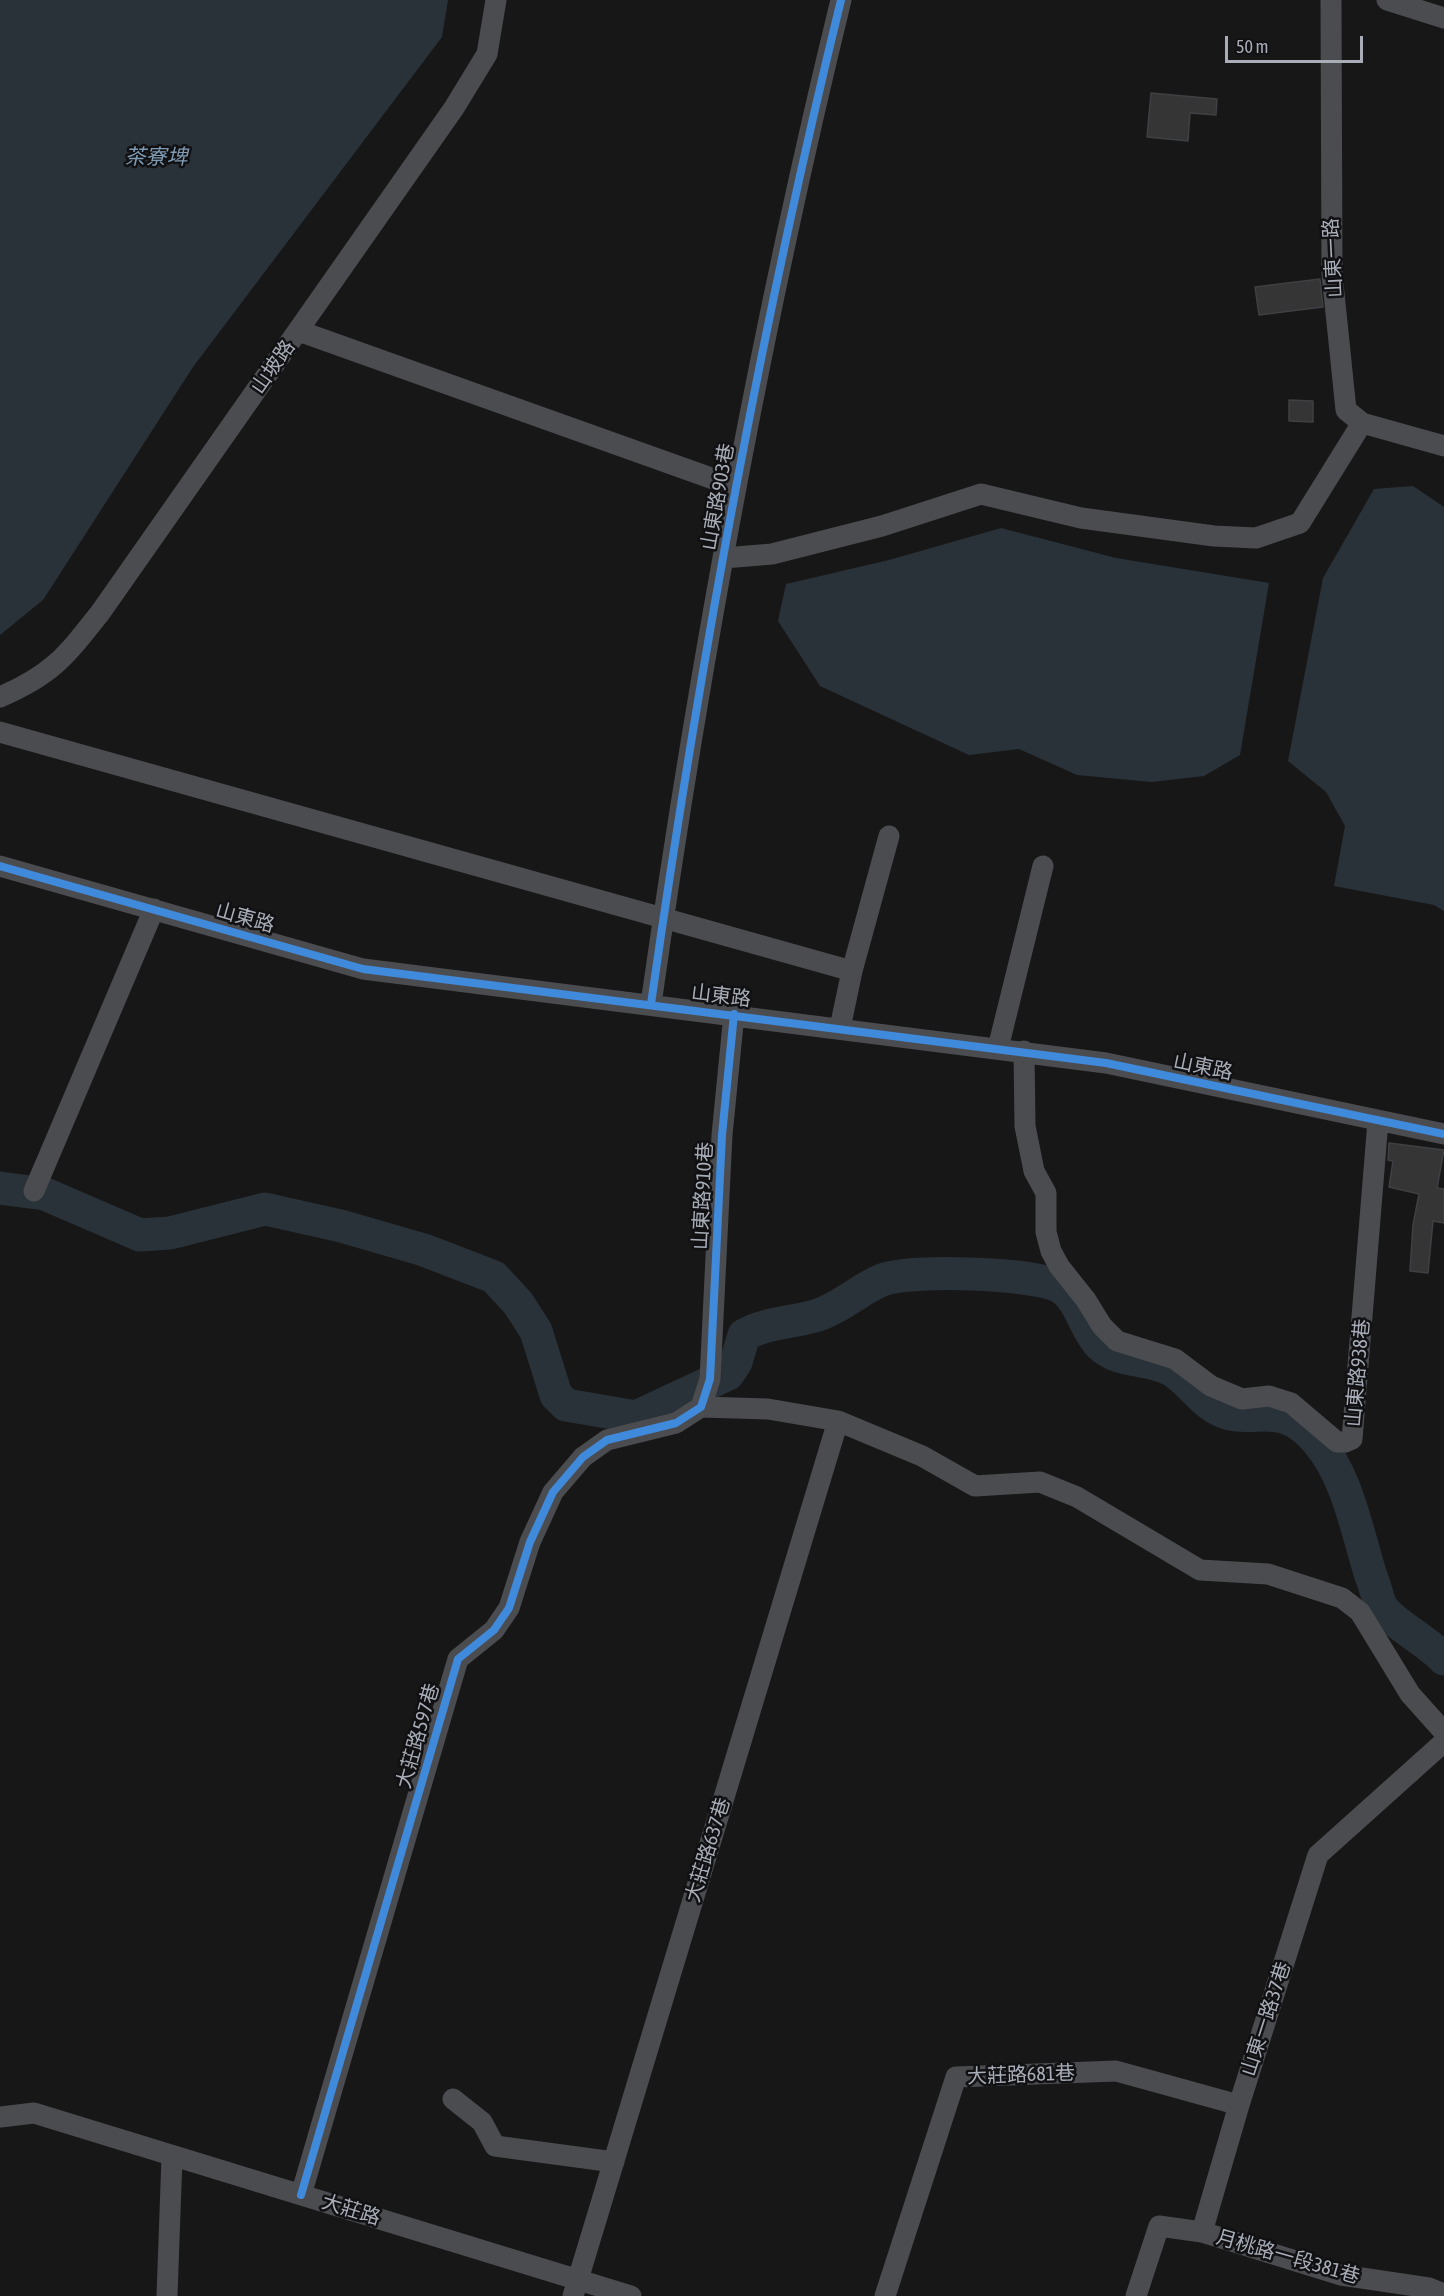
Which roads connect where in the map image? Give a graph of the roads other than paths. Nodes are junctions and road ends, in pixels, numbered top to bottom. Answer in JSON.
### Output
{"nodes":[{"id":1,"x":496,"y":0,"type":"edge"},
{"id":2,"x":841,"y":0,"type":"edge"},
{"id":3,"x":1331,"y":0,"type":"edge"},
{"id":4,"x":1387,"y":0,"type":"edge"},
{"id":5,"x":1444,"y":18,"type":"edge"},
{"id":6,"x":299,"y":331,"type":"junction"},
{"id":7,"x":1362,"y":423,"type":"junction"},
{"id":8,"x":1444,"y":446,"type":"edge"},
{"id":9,"x":736,"y":487,"type":"junction"},
{"id":10,"x":724,"y":558,"type":"junction"},
{"id":11,"x":0,"y":697,"type":"edge"},
{"id":12,"x":0,"y":732,"type":"edge"},
{"id":13,"x":889,"y":836,"type":"dead end"},
{"id":14,"x":0,"y":866,"type":"edge"},
{"id":15,"x":1043,"y":866,"type":"dead end"},
{"id":16,"x":154,"y":909,"type":"junction"},
{"id":17,"x":663,"y":919,"type":"junction"},
{"id":18,"x":852,"y":971,"type":"junction"},
{"id":19,"x":651,"y":1004,"type":"junction"},
{"id":20,"x":734,"y":1014,"type":"junction"},
{"id":21,"x":840,"y":1028,"type":"junction"},
{"id":22,"x":998,"y":1048,"type":"junction"},
{"id":23,"x":1024,"y":1051,"type":"junction"},
{"id":24,"x":1378,"y":1121,"type":"junction"},
{"id":25,"x":1444,"y":1134,"type":"edge"},
{"id":26,"x":34,"y":1191,"type":"dead end"},
{"id":27,"x":706,"y":1393,"type":"junction"},
{"id":28,"x":838,"y":1421,"type":"junction"},
{"id":29,"x":1444,"y":1732,"type":"edge"},
{"id":30,"x":1444,"y":1742,"type":"edge"},
{"id":31,"x":453,"y":2099,"type":"dead end"},
{"id":32,"x":1239,"y":2105,"type":"junction"},
{"id":33,"x":0,"y":2117,"type":"edge"},
{"id":34,"x":172,"y":2157,"type":"junction"},
{"id":35,"x":614,"y":2162,"type":"junction"},
{"id":36,"x":301,"y":2196,"type":"junction"},
{"id":37,"x":1202,"y":2232,"type":"junction"},
{"id":38,"x":576,"y":2288,"type":"edge"},
{"id":39,"x":1444,"y":2294,"type":"edge"},
{"id":40,"x":167,"y":2296,"type":"edge"},
{"id":41,"x":632,"y":2296,"type":"edge"},
{"id":42,"x":885,"y":2296,"type":"edge"},
{"id":43,"x":1136,"y":2296,"type":"edge"}],
"edges":[{"from":1,"to":6,"type":"street","name":"山坡路"},
{"from":2,"to":9,"type":"street","name":"山東路903巷"},
{"from":3,"to":7,"type":"street","name":"山東一路"},
{"from":4,"to":5,"type":"street"},
{"from":6,"to":9,"type":"street"},
{"from":6,"to":11,"type":"street","name":"山坡路"},
{"from":7,"to":8,"type":"street"},
{"from":7,"to":10,"type":"street"},
{"from":9,"to":10,"type":"street","name":"山東路903巷"},
{"from":10,"to":17,"type":"street","name":"山東路903巷"},
{"from":12,"to":17,"type":"street"},
{"from":13,"to":18,"type":"street"},
{"from":14,"to":16,"type":"street","name":"山東路"},
{"from":15,"to":22,"type":"street"},
{"from":16,"to":19,"type":"street","name":"山東路"},
{"from":16,"to":26,"type":"street"},
{"from":17,"to":18,"type":"street"},
{"from":17,"to":19,"type":"street","name":"山東路903巷"},
{"from":18,"to":21,"type":"street"},
{"from":19,"to":20,"type":"street","name":"山東路"},
{"from":20,"to":21,"type":"street","name":"山東路"},
{"from":20,"to":27,"type":"street","name":"山東路910巷"},
{"from":21,"to":22,"type":"street","name":"山東路"},
{"from":22,"to":23,"type":"street","name":"山東路"},
{"from":23,"to":24,"type":"street","name":"山東路"},
{"from":23,"to":24,"type":"street","name":"山東路938巷"},
{"from":24,"to":25,"type":"street","name":"山東路"},
{"from":27,"to":28,"type":"street"},
{"from":27,"to":36,"type":"street","name":"大莊路597巷"},
{"from":28,"to":29,"type":"street"},
{"from":28,"to":35,"type":"street","name":"大莊路637巷"},
{"from":30,"to":32,"type":"street","name":"山東一路37巷"},
{"from":31,"to":35,"type":"street"},
{"from":32,"to":37,"type":"street","name":"山東一路37巷"},
{"from":32,"to":42,"type":"street","name":"大莊路681巷"},
{"from":33,"to":34,"type":"street","name":"大莊路"},
{"from":34,"to":36,"type":"street","name":"大莊路"},
{"from":34,"to":40,"type":"street"},
{"from":35,"to":38,"type":"street","name":"大莊路637巷"},
{"from":36,"to":38,"type":"street","name":"大莊路"},
{"from":37,"to":39,"type":"street","name":"月桃路一段381巷"},
{"from":37,"to":43,"type":"street"},
{"from":38,"to":41,"type":"street","name":"大莊路"}]}
